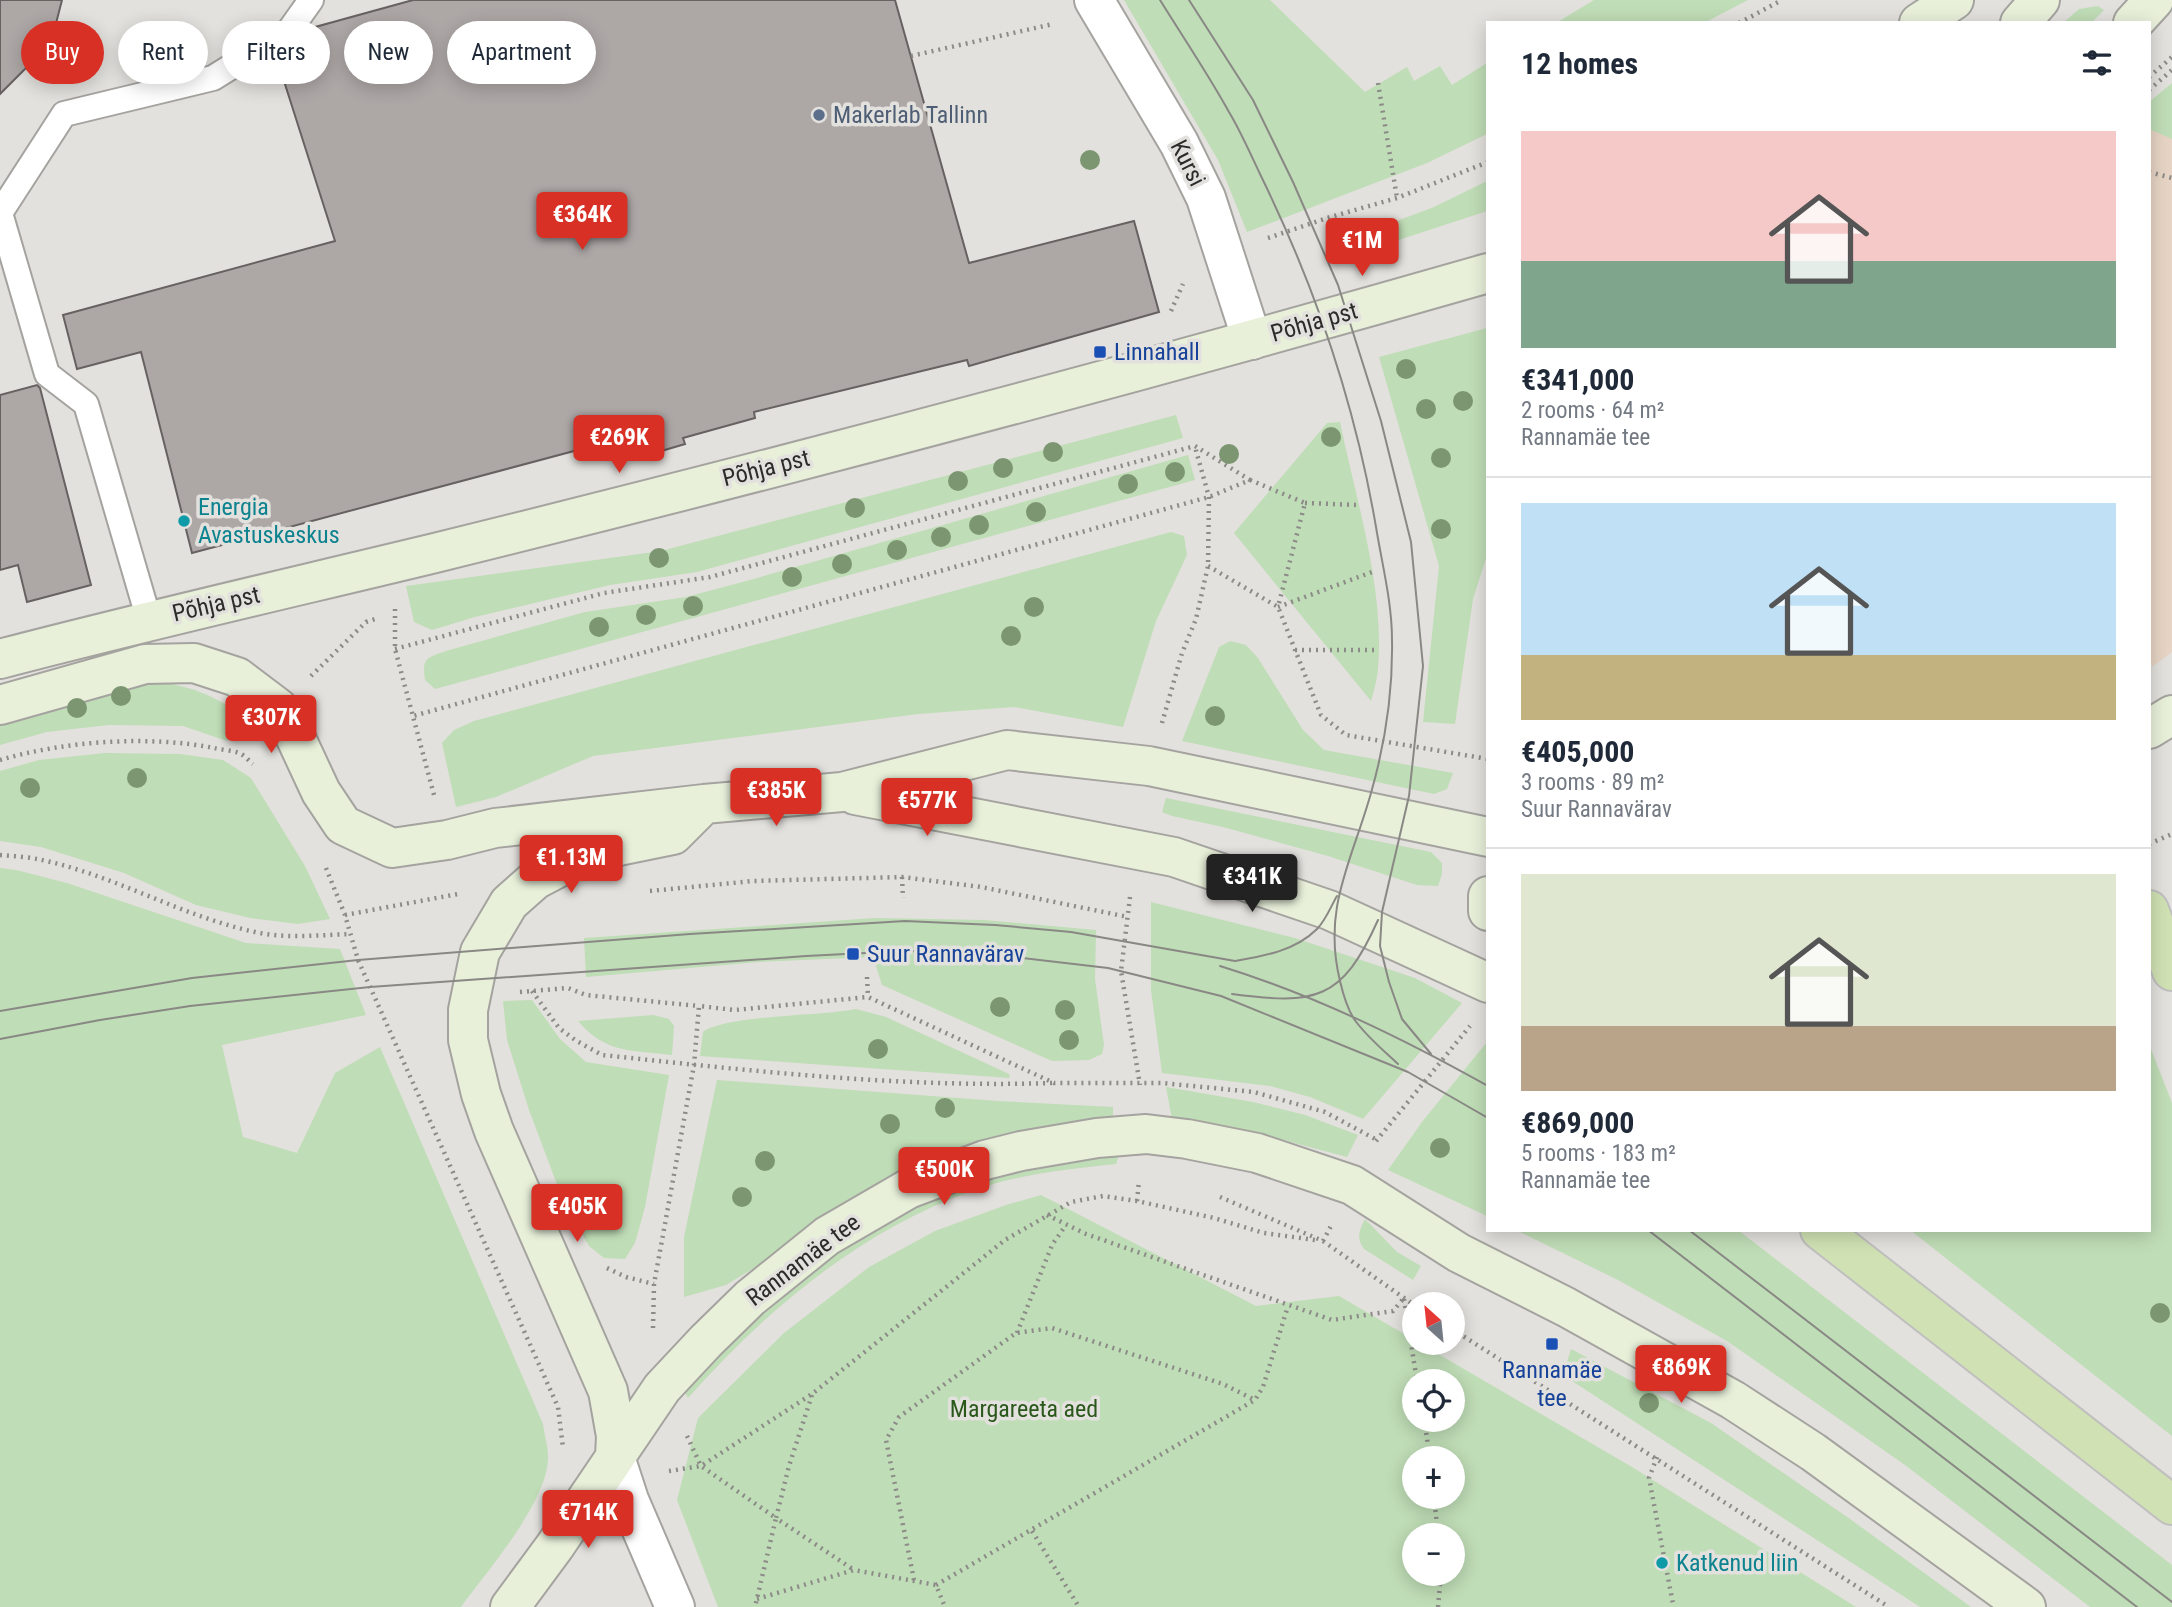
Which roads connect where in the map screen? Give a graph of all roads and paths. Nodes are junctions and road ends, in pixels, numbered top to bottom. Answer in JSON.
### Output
{"nodes":[{"id":1,"x":311,"y":0,"type":"edge"},
{"id":2,"x":1094,"y":0,"type":"edge"},
{"id":3,"x":1782,"y":0,"type":"edge"},
{"id":4,"x":1954,"y":0,"type":"edge"},
{"id":5,"x":2040,"y":0,"type":"edge"},
{"id":6,"x":2155,"y":0,"type":"edge"},
{"id":7,"x":2172,"y":16,"type":"edge"},
{"id":8,"x":1743,"y":21,"type":"edge"},
{"id":9,"x":1922,"y":21,"type":"edge"},
{"id":10,"x":2022,"y":21,"type":"edge"},
{"id":11,"x":2135,"y":21,"type":"edge"},
{"id":12,"x":1056,"y":23,"type":"dead end"},
{"id":13,"x":911,"y":56,"type":"dead end"},
{"id":14,"x":2172,"y":57,"type":"edge"},
{"id":15,"x":2172,"y":70,"type":"edge"},
{"id":16,"x":2151,"y":76,"type":"edge"},
{"id":17,"x":1378,"y":83,"type":"dead end"},
{"id":18,"x":2151,"y":88,"type":"edge"},
{"id":19,"x":1486,"y":163,"type":"edge"},
{"id":20,"x":2151,"y":173,"type":"edge"},
{"id":21,"x":2172,"y":178,"type":"edge"},
{"id":22,"x":1397,"y":198,"type":"junction"},
{"id":23,"x":1224,"y":255,"type":"junction"},
{"id":24,"x":1486,"y":274,"type":"edge"},
{"id":25,"x":1252,"y":340,"type":"junction"},
{"id":26,"x":1195,"y":446,"type":"junction"},
{"id":27,"x":1250,"y":480,"type":"junction"},
{"id":28,"x":1209,"y":497,"type":"junction"},
{"id":29,"x":1305,"y":503,"type":"junction"},
{"id":30,"x":1358,"y":505,"type":"dead end"},
{"id":31,"x":388,"y":564,"type":"junction"},
{"id":32,"x":1372,"y":572,"type":"dead end"},
{"id":33,"x":1278,"y":607,"type":"junction"},
{"id":34,"x":149,"y":620,"type":"junction"},
{"id":35,"x":366,"y":622,"type":"dead end"},
{"id":36,"x":395,"y":649,"type":"junction"},
{"id":37,"x":1295,"y":650,"type":"junction"},
{"id":38,"x":1377,"y":650,"type":"dead end"},
{"id":39,"x":0,"y":659,"type":"edge"},
{"id":40,"x":310,"y":677,"type":"dead end"},
{"id":41,"x":0,"y":705,"type":"edge"},
{"id":42,"x":2172,"y":715,"type":"edge"},
{"id":43,"x":2151,"y":728,"type":"edge"},
{"id":44,"x":1486,"y":759,"type":"edge"},
{"id":45,"x":0,"y":760,"type":"edge"},
{"id":46,"x":258,"y":768,"type":"dead end"},
{"id":47,"x":842,"y":792,"type":"junction"},
{"id":48,"x":704,"y":804,"type":"junction"},
{"id":49,"x":2172,"y":834,"type":"edge"},
{"id":50,"x":1486,"y":838,"type":"edge"},
{"id":51,"x":2151,"y":843,"type":"edge"},
{"id":52,"x":0,"y":855,"type":"edge"},
{"id":53,"x":322,"y":860,"type":"dead end"},
{"id":54,"x":902,"y":877,"type":"junction"},
{"id":55,"x":646,"y":891,"type":"dead end"},
{"id":56,"x":437,"y":898,"type":"dead end"},
{"id":57,"x":903,"y":898,"type":"dead end"},
{"id":58,"x":345,"y":915,"type":"junction"},
{"id":59,"x":2151,"y":915,"type":"edge"},
{"id":60,"x":351,"y":934,"type":"junction"},
{"id":61,"x":2172,"y":971,"type":"edge"},
{"id":62,"x":867,"y":976,"type":"dead end"},
{"id":63,"x":1486,"y":982,"type":"edge"},
{"id":64,"x":532,"y":991,"type":"junction"},
{"id":65,"x":510,"y":992,"type":"dead end"},
{"id":66,"x":868,"y":996,"type":"junction"},
{"id":67,"x":699,"y":1006,"type":"junction"},
{"id":68,"x":1472,"y":1023,"type":"dead end"},
{"id":69,"x":694,"y":1065,"type":"junction"},
{"id":70,"x":1140,"y":1082,"type":"junction"},
{"id":71,"x":1054,"y":1083,"type":"junction"},
{"id":72,"x":1150,"y":1179,"type":"dead end"},
{"id":73,"x":1220,"y":1196,"type":"dead end"},
{"id":74,"x":1137,"y":1200,"type":"junction"},
{"id":75,"x":1047,"y":1215,"type":"junction"},
{"id":76,"x":1066,"y":1225,"type":"junction"},
{"id":77,"x":1823,"y":1232,"type":"edge"},
{"id":78,"x":1323,"y":1241,"type":"junction"},
{"id":79,"x":601,"y":1265,"type":"dead end"},
{"id":80,"x":654,"y":1284,"type":"junction"},
{"id":81,"x":1402,"y":1297,"type":"edge"},
{"id":82,"x":1402,"y":1300,"type":"edge"},
{"id":83,"x":1288,"y":1306,"type":"junction"},
{"id":84,"x":653,"y":1332,"type":"dead end"},
{"id":85,"x":1016,"y":1333,"type":"junction"},
{"id":86,"x":1465,"y":1337,"type":"edge"},
{"id":87,"x":813,"y":1394,"type":"junction"},
{"id":88,"x":1255,"y":1400,"type":"junction"},
{"id":89,"x":682,"y":1425,"type":"dead end"},
{"id":90,"x":615,"y":1457,"type":"junction"},
{"id":91,"x":1657,"y":1457,"type":"junction"},
{"id":92,"x":561,"y":1458,"type":"dead end"},
{"id":93,"x":701,"y":1466,"type":"junction"},
{"id":94,"x":661,"y":1472,"type":"dead end"},
{"id":95,"x":2172,"y":1505,"type":"edge"},
{"id":96,"x":776,"y":1518,"type":"junction"},
{"id":97,"x":1031,"y":1530,"type":"junction"},
{"id":98,"x":854,"y":1570,"type":"junction"},
{"id":99,"x":914,"y":1580,"type":"junction"},
{"id":100,"x":936,"y":1585,"type":"junction"},
{"id":101,"x":1440,"y":1586,"type":"edge"},
{"id":102,"x":756,"y":1599,"type":"junction"},
{"id":103,"x":1673,"y":1604,"type":"dead end"},
{"id":104,"x":510,"y":1607,"type":"edge"},
{"id":105,"x":675,"y":1607,"type":"edge"},
{"id":106,"x":755,"y":1607,"type":"edge"},
{"id":107,"x":944,"y":1607,"type":"edge"},
{"id":108,"x":1079,"y":1607,"type":"edge"},
{"id":109,"x":1438,"y":1607,"type":"edge"},
{"id":110,"x":1889,"y":1607,"type":"edge"},
{"id":111,"x":2026,"y":1607,"type":"edge"}],
"edges":[{"from":1,"to":34,"type":"lane"},
{"from":2,"to":23,"type":"street","name":"Kursi"},
{"from":3,"to":8,"type":"path"},
{"from":4,"to":9,"type":"main road"},
{"from":5,"to":10,"type":"main road"},
{"from":6,"to":7,"type":"main road"},
{"from":6,"to":11,"type":"main road"},
{"from":12,"to":13,"type":"path"},
{"from":14,"to":16,"type":"path"},
{"from":15,"to":18,"type":"path"},
{"from":17,"to":22,"type":"path"},
{"from":19,"to":22,"type":"path"},
{"from":20,"to":21,"type":"path"},
{"from":22,"to":23,"type":"path"},
{"from":23,"to":25,"type":"street","name":"Kursi"},
{"from":24,"to":25,"type":"main road","name":"Põhja pst"},
{"from":25,"to":31,"type":"main road","name":"Põhja pst"},
{"from":26,"to":27,"type":"path"},
{"from":26,"to":28,"type":"path"},
{"from":26,"to":36,"type":"path"},
{"from":27,"to":28,"type":"path"},
{"from":27,"to":29,"type":"path"},
{"from":28,"to":33,"type":"path"},
{"from":28,"to":36,"type":"path"},
{"from":29,"to":30,"type":"path"},
{"from":29,"to":33,"type":"path"},
{"from":31,"to":34,"type":"main road","name":"Põhja pst"},
{"from":31,"to":36,"type":"path"},
{"from":32,"to":33,"type":"path"},
{"from":33,"to":37,"type":"path"},
{"from":34,"to":39,"type":"main road","name":"Põhja pst"},
{"from":35,"to":40,"type":"path"},
{"from":37,"to":38,"type":"path"},
{"from":37,"to":44,"type":"path"},
{"from":41,"to":48,"type":"main road"},
{"from":42,"to":43,"type":"main road"},
{"from":45,"to":46,"type":"path"},
{"from":47,"to":48,"type":"main road"},
{"from":47,"to":50,"type":"main road"},
{"from":47,"to":63,"type":"main road"},
{"from":48,"to":90,"type":"main road"},
{"from":49,"to":51,"type":"path"},
{"from":52,"to":60,"type":"path"},
{"from":53,"to":58,"type":"path"},
{"from":54,"to":55,"type":"path"},
{"from":54,"to":57,"type":"path"},
{"from":54,"to":70,"type":"path"},
{"from":56,"to":58,"type":"path"},
{"from":58,"to":60,"type":"path"},
{"from":59,"to":61,"type":"main road"},
{"from":60,"to":92,"type":"path"},
{"from":62,"to":66,"type":"path"},
{"from":64,"to":65,"type":"path"},
{"from":64,"to":67,"type":"path"},
{"from":64,"to":69,"type":"path"},
{"from":66,"to":67,"type":"path"},
{"from":66,"to":71,"type":"path"},
{"from":67,"to":69,"type":"path"},
{"from":68,"to":70,"type":"path"},
{"from":69,"to":71,"type":"path"},
{"from":69,"to":80,"type":"path"},
{"from":70,"to":71,"type":"path"},
{"from":72,"to":74,"type":"path"},
{"from":73,"to":78,"type":"path"},
{"from":74,"to":75,"type":"path"},
{"from":74,"to":78,"type":"path"},
{"from":75,"to":76,"type":"path"},
{"from":75,"to":87,"type":"path"},
{"from":76,"to":83,"type":"path"},
{"from":76,"to":85,"type":"path"},
{"from":77,"to":95,"type":"main road"},
{"from":78,"to":81,"type":"path"},
{"from":79,"to":80,"type":"path"},
{"from":80,"to":84,"type":"path"},
{"from":82,"to":83,"type":"path"},
{"from":83,"to":88,"type":"path"},
{"from":85,"to":88,"type":"path"},
{"from":85,"to":99,"type":"path"},
{"from":86,"to":91,"type":"path"},
{"from":87,"to":93,"type":"path"},
{"from":87,"to":96,"type":"path"},
{"from":88,"to":97,"type":"path"},
{"from":89,"to":93,"type":"path"},
{"from":90,"to":104,"type":"main road","name":"Rannamäe tee"},
{"from":90,"to":105,"type":"street"},
{"from":90,"to":111,"type":"main road","name":"Rannamäe tee"},
{"from":91,"to":103,"type":"path"},
{"from":91,"to":110,"type":"path"},
{"from":93,"to":94,"type":"path"},
{"from":93,"to":96,"type":"path"},
{"from":96,"to":98,"type":"path"},
{"from":96,"to":102,"type":"path"},
{"from":97,"to":100,"type":"path"},
{"from":97,"to":108,"type":"path"},
{"from":98,"to":99,"type":"path"},
{"from":98,"to":102,"type":"path"},
{"from":99,"to":100,"type":"path"},
{"from":100,"to":107,"type":"path"},
{"from":101,"to":109,"type":"path"},
{"from":102,"to":106,"type":"path"}]}
